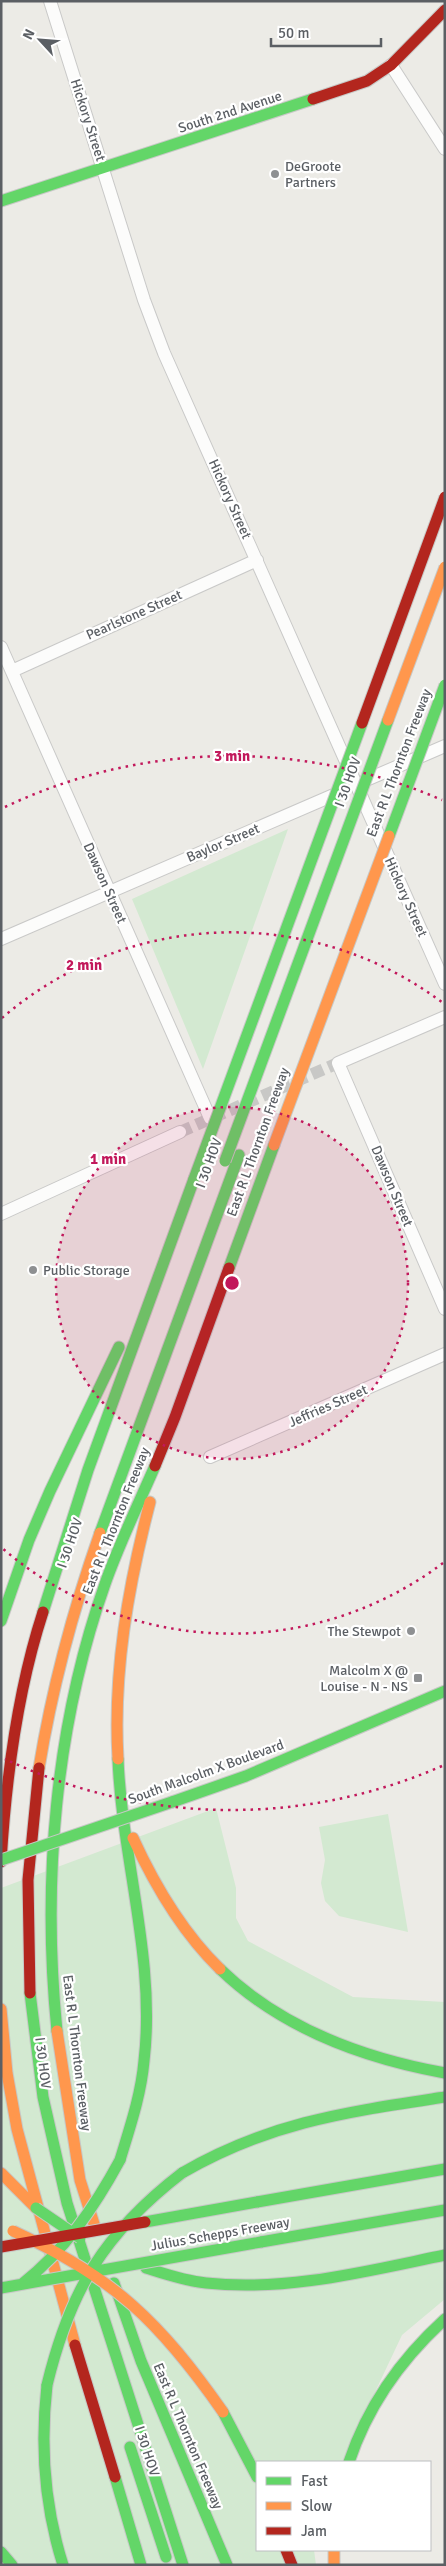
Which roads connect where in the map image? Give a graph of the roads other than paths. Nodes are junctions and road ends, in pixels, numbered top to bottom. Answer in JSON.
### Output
{"nodes":[{"id":1,"x":50,"y":1,"type":"edge"},
{"id":2,"x":445,"y":10,"type":"edge"},
{"id":3,"x":391,"y":65,"type":"junction"},
{"id":4,"x":445,"y":149,"type":"edge"},
{"id":5,"x":104,"y":169,"type":"junction"},
{"id":6,"x":1,"y":201,"type":"edge"},
{"id":7,"x":445,"y":497,"type":"edge"},
{"id":8,"x":257,"y":560,"type":"junction"},
{"id":9,"x":445,"y":567,"type":"edge"},
{"id":10,"x":445,"y":598,"type":"edge"},
{"id":11,"x":1,"y":647,"type":"edge"},
{"id":12,"x":12,"y":671,"type":"junction"},
{"id":13,"x":445,"y":685,"type":"edge"},
{"id":14,"x":445,"y":746,"type":"edge"},
{"id":15,"x":356,"y":786,"type":"junction"},
{"id":16,"x":110,"y":892,"type":"junction"},
{"id":17,"x":1,"y":939,"type":"edge"},
{"id":18,"x":445,"y":984,"type":"edge"},
{"id":19,"x":445,"y":1016,"type":"edge"},
{"id":20,"x":210,"y":1118,"type":"dead end"},
{"id":21,"x":180,"y":1132,"type":"tunnel mouth"},
{"id":22,"x":1,"y":1214,"type":"edge"},
{"id":23,"x":166,"y":1254,"type":"junction"},
{"id":24,"x":445,"y":1309,"type":"edge"},
{"id":25,"x":445,"y":1354,"type":"edge"},
{"id":26,"x":175,"y":1417,"type":"junction"},
{"id":27,"x":210,"y":1458,"type":"dead end"},
{"id":28,"x":1,"y":1621,"type":"edge"},
{"id":29,"x":445,"y":1691,"type":"edge"},
{"id":30,"x":123,"y":1816,"type":"junction"},
{"id":31,"x":1,"y":1861,"type":"edge"},
{"id":32,"x":1,"y":2009,"type":"edge"},
{"id":33,"x":445,"y":2073,"type":"edge"},
{"id":34,"x":445,"y":2097,"type":"edge"},
{"id":35,"x":39,"y":2133,"type":"dead end"},
{"id":36,"x":445,"y":2169,"type":"edge"},
{"id":37,"x":1,"y":2173,"type":"edge"},
{"id":38,"x":55,"y":2204,"type":"dead end"},
{"id":39,"x":445,"y":2210,"type":"edge"},
{"id":40,"x":1,"y":2227,"type":"edge"},
{"id":41,"x":1,"y":2247,"type":"edge"},
{"id":42,"x":445,"y":2255,"type":"edge"},
{"id":43,"x":3,"y":2294,"type":"edge"},
{"id":44,"x":86,"y":2314,"type":"dead end"},
{"id":45,"x":445,"y":2319,"type":"edge"},
{"id":46,"x":126,"y":2435,"type":"dead end"},
{"id":47,"x":349,"y":2461,"type":"edge"},
{"id":48,"x":256,"y":2475,"type":"edge"},
{"id":49,"x":286,"y":2551,"type":"edge"},
{"id":50,"x":334,"y":2551,"type":"edge"},
{"id":51,"x":1,"y":2552,"type":"edge"},
{"id":52,"x":12,"y":2565,"type":"edge"},
{"id":53,"x":63,"y":2565,"type":"edge"},
{"id":54,"x":142,"y":2565,"type":"edge"},
{"id":55,"x":169,"y":2565,"type":"edge"},
{"id":56,"x":183,"y":2565,"type":"edge"},
{"id":57,"x":227,"y":2565,"type":"edge"},
{"id":58,"x":292,"y":2565,"type":"edge"},
{"id":59,"x":334,"y":2565,"type":"edge"}],
"edges":[{"from":1,"to":5,"type":"street","name":"Hickory Street"},
{"from":2,"to":3,"type":"main road","name":"South 2nd Avenue"},
{"from":3,"to":4,"type":"street"},
{"from":3,"to":5,"type":"main road","name":"South 2nd Avenue"},
{"from":5,"to":6,"type":"main road","name":"South 2nd Avenue"},
{"from":5,"to":8,"type":"street","name":"Hickory Street"},
{"from":7,"to":23,"type":"main road","bridge":true},
{"from":8,"to":12,"type":"street","name":"Pearlstone Street"},
{"from":8,"to":15,"type":"street","name":"Hickory Street"},
{"from":9,"to":35,"type":"main road","name":"I 30 HOV","bridge":true},
{"from":10,"to":56,"type":"main road","name":"I 30 HOV"},
{"from":11,"to":12,"type":"street","name":"Dawson Street"},
{"from":12,"to":16,"type":"street","name":"Dawson Street"},
{"from":13,"to":26,"type":"main road","name":"East R L Thornton Freeway","bridge":true},
{"from":14,"to":15,"type":"street","name":"Baylor Street"},
{"from":15,"to":16,"type":"street","name":"Baylor Street"},
{"from":15,"to":18,"type":"street","name":"Hickory Street"},
{"from":16,"to":17,"type":"street","name":"Baylor Street"},
{"from":16,"to":20,"type":"street","name":"Dawson Street"},
{"from":19,"to":24,"type":"street","name":"Dawson Street"},
{"from":21,"to":22,"type":"street"},
{"from":23,"to":28,"type":"main road"},
{"from":23,"to":31,"type":"main road"},
{"from":25,"to":27,"type":"street","name":"Jeffries Street"},
{"from":26,"to":30,"type":"main road"},
{"from":26,"to":57,"type":"main road","name":"East R L Thornton Freeway"},
{"from":29,"to":31,"type":"main road","name":"South Malcolm X Boulevard","bridge":true},
{"from":30,"to":33,"type":"main road"},
{"from":30,"to":43,"type":"main road","bridge":true},
{"from":32,"to":54,"type":"main road"},
{"from":34,"to":53,"type":"main road","bridge":true},
{"from":36,"to":41,"type":"main road","name":"Julius Schepps Freeway","bridge":true},
{"from":37,"to":42,"type":"main road","bridge":true},
{"from":38,"to":44,"type":"main road"},
{"from":39,"to":43,"type":"main road","name":"Julius Schepps Freeway","bridge":true},
{"from":40,"to":48,"type":"main road","bridge":true},
{"from":45,"to":47,"type":"main road"},
{"from":46,"to":55,"type":"main road","name":"I 30 HOV"},
{"from":49,"to":58,"type":"main road"},
{"from":50,"to":59,"type":"main road"},
{"from":51,"to":52,"type":"main road"}]}
